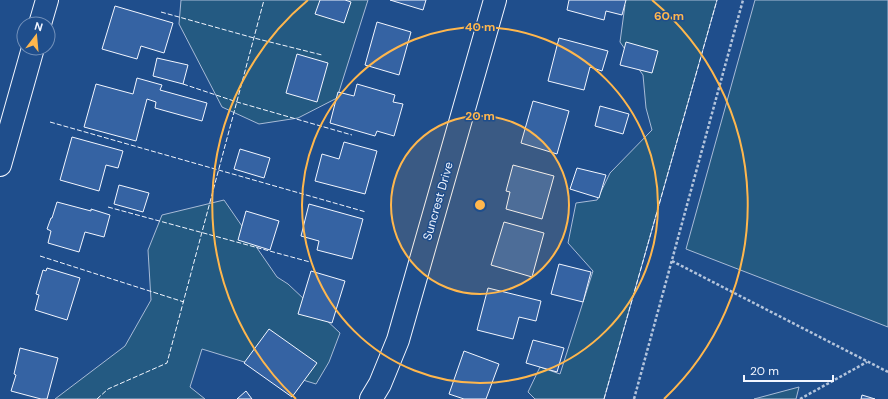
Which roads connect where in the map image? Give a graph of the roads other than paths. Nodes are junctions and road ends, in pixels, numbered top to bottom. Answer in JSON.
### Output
{"nodes":[{"id":1,"x":46,"y":0,"type":"edge"},
{"id":2,"x":495,"y":0,"type":"edge"},
{"id":3,"x":42,"y":16,"type":"edge"},
{"id":4,"x":31,"y":56,"type":"edge"},
{"id":5,"x":0,"y":165,"type":"edge"},
{"id":6,"x":371,"y":399,"type":"edge"}],
"edges":[{"from":1,"to":3,"type":"street"},
{"from":2,"to":6,"type":"street","name":"Suncrest Drive"},
{"from":4,"to":5,"type":"street"}]}
